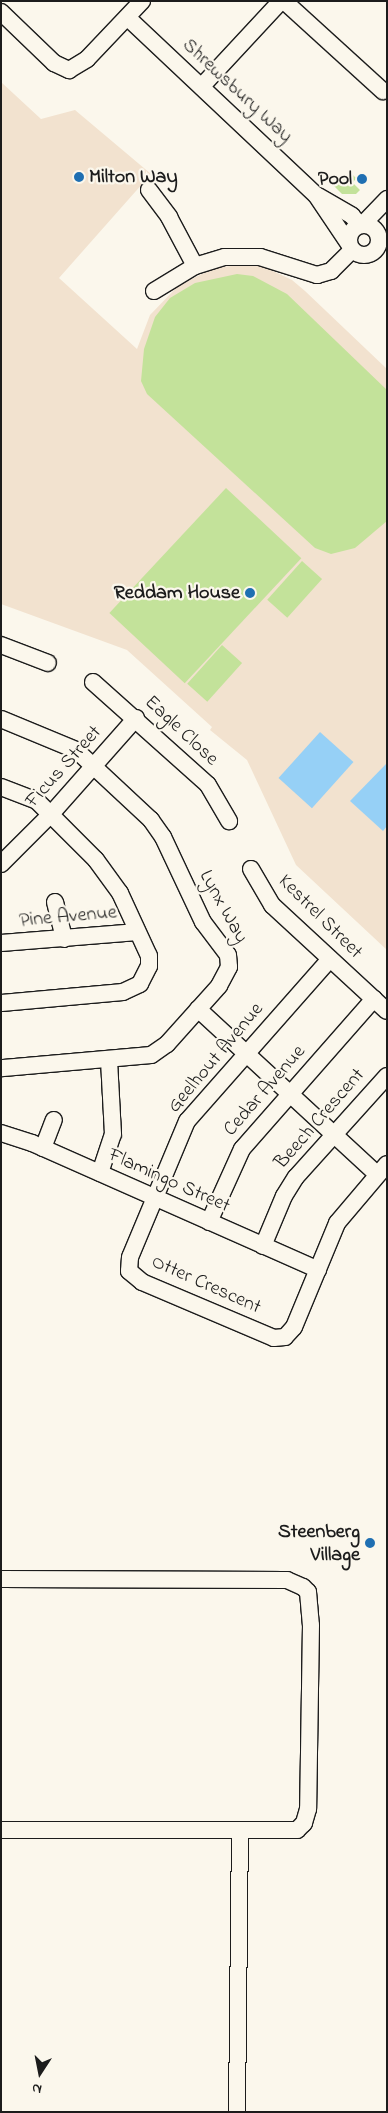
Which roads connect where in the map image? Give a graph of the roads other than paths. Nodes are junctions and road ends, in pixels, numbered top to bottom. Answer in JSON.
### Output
{"nodes":[{"id":1,"x":142,"y":1,"type":"edge"},
{"id":2,"x":283,"y":1,"type":"edge"},
{"id":3,"x":1,"y":12,"type":"edge"},
{"id":4,"x":128,"y":18,"type":"junction"},
{"id":5,"x":202,"y":86,"type":"junction"},
{"id":6,"x":383,"y":91,"type":"dead end"},
{"id":7,"x":150,"y":190,"type":"dead end"},
{"id":8,"x":316,"y":195,"type":"junction"},
{"id":9,"x":387,"y":199,"type":"edge"},
{"id":10,"x":361,"y":225,"type":"junction"},
{"id":11,"x":382,"y":244,"type":"edge"},
{"id":12,"x":350,"y":247,"type":"junction"},
{"id":13,"x":195,"y":266,"type":"junction"},
{"id":14,"x":154,"y":291,"type":"dead end"},
{"id":15,"x":1,"y":645,"type":"edge"},
{"id":16,"x":48,"y":663,"type":"dead end"},
{"id":17,"x":93,"y":682,"type":"dead end"},
{"id":18,"x":136,"y":718,"type":"junction"},
{"id":19,"x":1,"y":719,"type":"edge"},
{"id":20,"x":93,"y":766,"type":"junction"},
{"id":21,"x":1,"y":786,"type":"edge"},
{"id":22,"x":52,"y":813,"type":"junction"},
{"id":23,"x":229,"y":821,"type":"dead end"},
{"id":24,"x":1,"y":864,"type":"edge"},
{"id":25,"x":251,"y":869,"type":"dead end"},
{"id":26,"x":55,"y":902,"type":"dead end"},
{"id":27,"x":138,"y":932,"type":"junction"},
{"id":28,"x":64,"y":939,"type":"junction"},
{"id":29,"x":1,"y":943,"type":"edge"},
{"id":30,"x":330,"y":959,"type":"junction"},
{"id":31,"x":374,"y":999,"type":"junction"},
{"id":32,"x":1,"y":1003,"type":"edge"},
{"id":33,"x":198,"y":1010,"type":"junction"},
{"id":34,"x":387,"y":1011,"type":"edge"},
{"id":35,"x":246,"y":1054,"type":"junction"},
{"id":36,"x":109,"y":1060,"type":"junction"},
{"id":37,"x":1,"y":1068,"type":"edge"},
{"id":38,"x":387,"y":1076,"type":"edge"},
{"id":39,"x":290,"y":1094,"type":"junction"},
{"id":40,"x":54,"y":1120,"type":"dead end"},
{"id":41,"x":1,"y":1133,"type":"edge"},
{"id":42,"x":334,"y":1136,"type":"junction"},
{"id":43,"x":43,"y":1148,"type":"junction"},
{"id":44,"x":382,"y":1169,"type":"edge"},
{"id":45,"x":100,"y":1173,"type":"junction"},
{"id":46,"x":154,"y":1197,"type":"junction"},
{"id":47,"x":209,"y":1222,"type":"junction"},
{"id":48,"x":263,"y":1246,"type":"junction"},
{"id":49,"x":318,"y":1270,"type":"junction"},
{"id":50,"x":1,"y":1579,"type":"edge"},
{"id":51,"x":1,"y":1830,"type":"edge"},
{"id":52,"x":240,"y":1832,"type":"junction"},
{"id":53,"x":237,"y":2112,"type":"edge"}],
"edges":[{"from":1,"to":4,"type":"street"},
{"from":2,"to":5,"type":"street"},
{"from":2,"to":6,"type":"street"},
{"from":3,"to":4,"type":"street"},
{"from":4,"to":5,"type":"street","name":"Shrewsbury Way"},
{"from":5,"to":8,"type":"street","name":"Shrewsbury Way"},
{"from":7,"to":13,"type":"street"},
{"from":8,"to":10,"type":"street"},
{"from":8,"to":12,"type":"street"},
{"from":9,"to":10,"type":"street"},
{"from":10,"to":11,"type":"street"},
{"from":10,"to":12,"type":"street"},
{"from":11,"to":12,"type":"street"},
{"from":12,"to":13,"type":"street"},
{"from":13,"to":14,"type":"street"},
{"from":15,"to":16,"type":"street"},
{"from":17,"to":18,"type":"street","name":"Eagle Close"},
{"from":18,"to":20,"type":"street","name":"Ficus Street"},
{"from":18,"to":23,"type":"street","name":"Eagle Close"},
{"from":19,"to":20,"type":"street","name":"Lynx Way"},
{"from":20,"to":22,"type":"street","name":"Ficus Street"},
{"from":20,"to":33,"type":"street","name":"Lynx Way"},
{"from":21,"to":22,"type":"street"},
{"from":22,"to":24,"type":"street","name":"Ficus Street"},
{"from":22,"to":27,"type":"street"},
{"from":25,"to":30,"type":"street","name":"Kestrel Street"},
{"from":26,"to":28,"type":"street"},
{"from":27,"to":28,"type":"street","name":"Pine Avenue"},
{"from":27,"to":32,"type":"street"},
{"from":28,"to":29,"type":"street","name":"Pine Avenue"},
{"from":30,"to":31,"type":"street","name":"Kestrel Street"},
{"from":30,"to":35,"type":"street","name":"Geelhout Avenue"},
{"from":31,"to":34,"type":"street","name":"Kestrel Street"},
{"from":31,"to":39,"type":"street","name":"Cedar Avenue"},
{"from":33,"to":35,"type":"street"},
{"from":33,"to":36,"type":"street","name":"Lynx Way"},
{"from":35,"to":39,"type":"street"},
{"from":35,"to":46,"type":"street","name":"Geelhout Avenue"},
{"from":36,"to":37,"type":"street","name":"Lynx Way"},
{"from":36,"to":45,"type":"street"},
{"from":38,"to":42,"type":"street","name":"Beech Crescent"},
{"from":39,"to":42,"type":"street"},
{"from":39,"to":47,"type":"street","name":"Cedar Avenue"},
{"from":40,"to":43,"type":"street"},
{"from":41,"to":43,"type":"street","name":"Flamingo Street"},
{"from":42,"to":44,"type":"street"},
{"from":42,"to":48,"type":"street","name":"Beech Crescent"},
{"from":43,"to":45,"type":"street","name":"Flamingo Street"},
{"from":44,"to":49,"type":"street"},
{"from":45,"to":46,"type":"street","name":"Flamingo Street"},
{"from":46,"to":47,"type":"street","name":"Flamingo Street"},
{"from":46,"to":49,"type":"street","name":"Otter Crescent"},
{"from":47,"to":48,"type":"street","name":"Flamingo Street"},
{"from":48,"to":49,"type":"street","name":"Flamingo Street"},
{"from":50,"to":52,"type":"street"},
{"from":51,"to":52,"type":"street"},
{"from":52,"to":53,"type":"street"}]}
